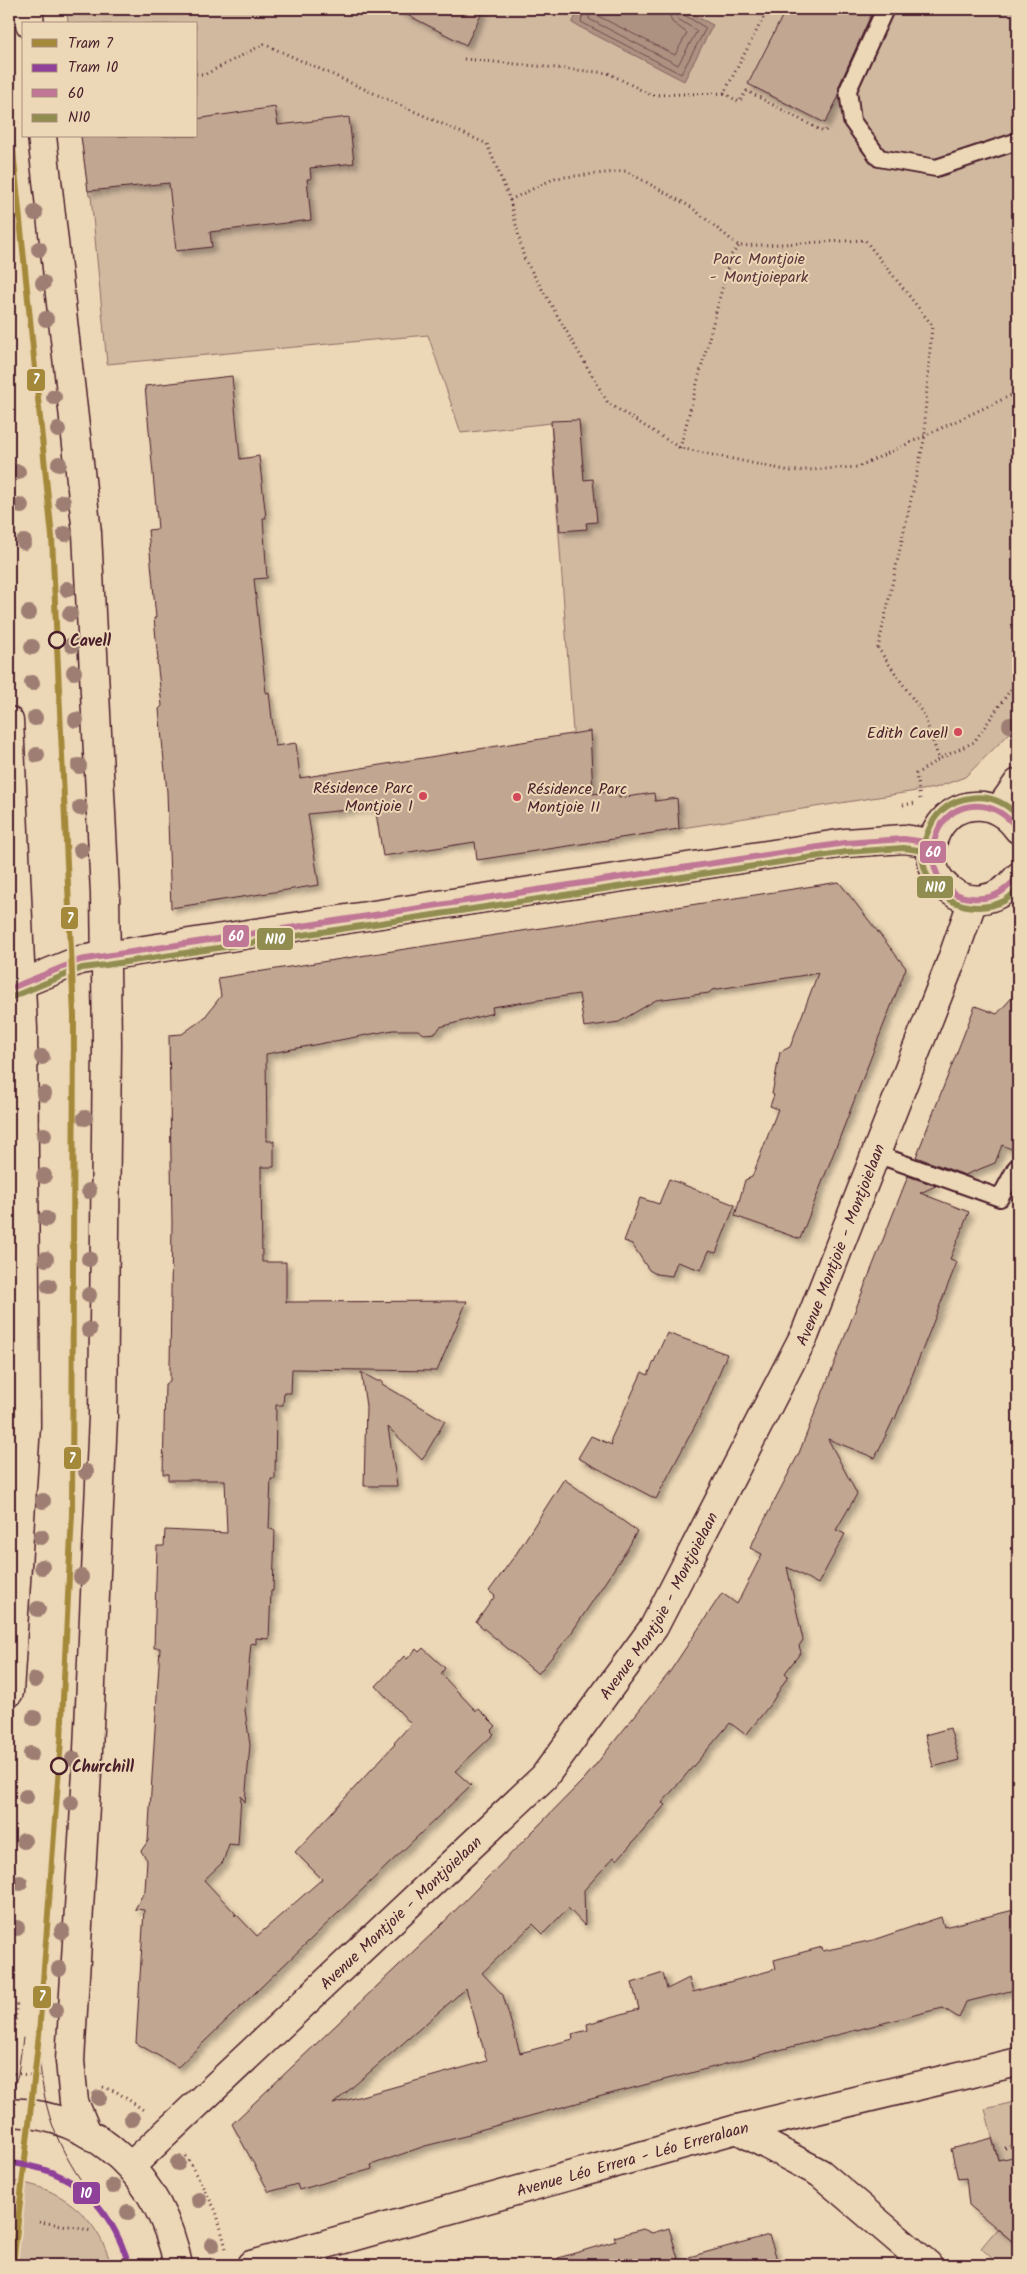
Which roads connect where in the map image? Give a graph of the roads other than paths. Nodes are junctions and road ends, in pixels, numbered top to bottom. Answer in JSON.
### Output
{"nodes":[{"id":1,"x":28,"y":9,"type":"edge"},
{"id":2,"x":884,"y":9,"type":"edge"},
{"id":3,"x":30,"y":22,"type":"edge"},
{"id":4,"x":42,"y":138,"type":"edge"},
{"id":5,"x":1018,"y":141,"type":"edge"},
{"id":6,"x":9,"y":721,"type":"edge"},
{"id":7,"x":1018,"y":783,"type":"edge"},
{"id":8,"x":1009,"y":820,"type":"edge"},
{"id":9,"x":932,"y":842,"type":"junction"},
{"id":10,"x":1018,"y":877,"type":"edge"},
{"id":11,"x":973,"y":900,"type":"junction"},
{"id":12,"x":105,"y":956,"type":"junction"},
{"id":13,"x":15,"y":987,"type":"edge"},
{"id":14,"x":876,"y":1154,"type":"junction"},
{"id":15,"x":1018,"y":1168,"type":"edge"},
{"id":16,"x":1012,"y":1190,"type":"edge"},
{"id":17,"x":9,"y":1692,"type":"edge"},
{"id":18,"x":1018,"y":2062,"type":"edge"},
{"id":19,"x":9,"y":2112,"type":"edge"},
{"id":20,"x":737,"y":2129,"type":"junction"},
{"id":21,"x":87,"y":2133,"type":"junction"},
{"id":22,"x":131,"y":2166,"type":"junction"},
{"id":23,"x":239,"y":2260,"type":"edge"},
{"id":24,"x":178,"y":2265,"type":"edge"},
{"id":25,"x":928,"y":2265,"type":"edge"}],
"edges":[{"from":1,"to":3,"type":"street"},
{"from":2,"to":5,"type":"lane"},
{"from":4,"to":12,"type":"street"},
{"from":6,"to":13,"type":"street"},
{"from":7,"to":8,"type":"street"},
{"from":8,"to":9,"type":"street"},
{"from":9,"to":11,"type":"street"},
{"from":9,"to":12,"type":"street"},
{"from":10,"to":11,"type":"street"},
{"from":11,"to":14,"type":"street","name":"Avenue Montjoie - Montjoielaan"},
{"from":12,"to":13,"type":"street"},
{"from":12,"to":21,"type":"street"},
{"from":13,"to":17,"type":"street"},
{"from":14,"to":16,"type":"lane"},
{"from":14,"to":22,"type":"street","name":"Avenue Montjoie - Montjoielaan"},
{"from":15,"to":16,"type":"lane"},
{"from":18,"to":20,"type":"street","name":"Avenue Léo Errera - Léo Erreralaan"},
{"from":19,"to":21,"type":"street"},
{"from":20,"to":23,"type":"street","name":"Avenue Léo Errera - Léo Erreralaan"},
{"from":20,"to":25,"type":"street"},
{"from":21,"to":22,"type":"street"},
{"from":22,"to":24,"type":"street"}]}
